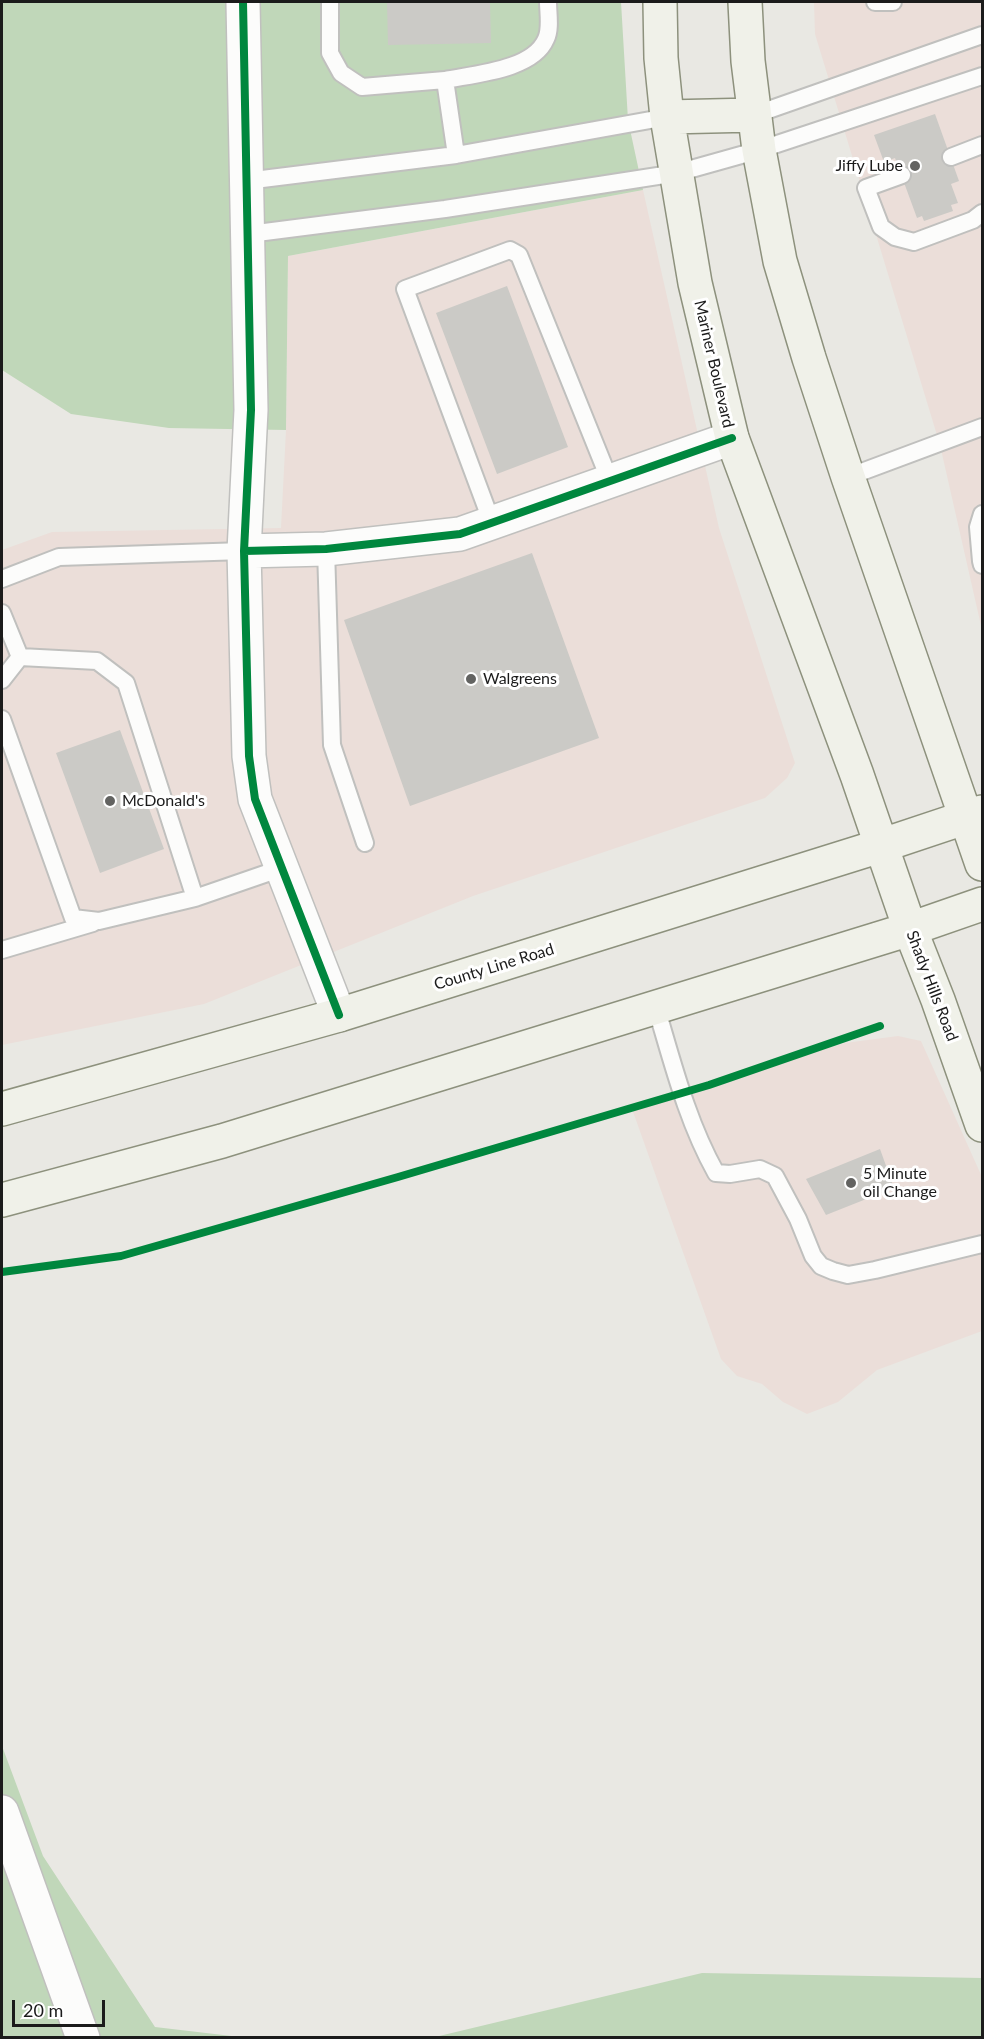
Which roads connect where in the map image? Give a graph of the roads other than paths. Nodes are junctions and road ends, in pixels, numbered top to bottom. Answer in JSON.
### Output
{"nodes":[{"id":1,"x":243,"y":2,"type":"edge"},
{"id":2,"x":330,"y":2,"type":"edge"},
{"id":3,"x":548,"y":2,"type":"edge"},
{"id":4,"x":660,"y":2,"type":"edge"},
{"id":5,"x":745,"y":2,"type":"edge"},
{"id":6,"x":875,"y":2,"type":"edge"},
{"id":7,"x":893,"y":2,"type":"edge"},
{"id":8,"x":982,"y":35,"type":"edge"},
{"id":9,"x":982,"y":76,"type":"edge"},
{"id":10,"x":445,"y":80,"type":"junction"},
{"id":11,"x":754,"y":114,"type":"junction"},
{"id":12,"x":667,"y":117,"type":"junction"},
{"id":13,"x":982,"y":145,"type":"edge"},
{"id":14,"x":759,"y":150,"type":"junction"},
{"id":15,"x":456,"y":155,"type":"junction"},
{"id":16,"x":951,"y":158,"type":"dead end"},
{"id":17,"x":676,"y":173,"type":"junction"},
{"id":18,"x":902,"y":175,"type":"dead end"},
{"id":19,"x":246,"y":181,"type":"junction"},
{"id":20,"x":982,"y":213,"type":"edge"},
{"id":21,"x":249,"y":234,"type":"junction"},
{"id":22,"x":982,"y":427,"type":"edge"},
{"id":23,"x":732,"y":438,"type":"junction"},
{"id":24,"x":848,"y":477,"type":"junction"},
{"id":25,"x":610,"y":482,"type":"junction"},
{"id":26,"x":982,"y":514,"type":"edge"},
{"id":27,"x":492,"y":523,"type":"junction"},
{"id":28,"x":326,"y":549,"type":"junction"},
{"id":29,"x":243,"y":550,"type":"junction"},
{"id":30,"x":982,"y":565,"type":"edge"},
{"id":31,"x":2,"y":579,"type":"edge"},
{"id":32,"x":2,"y":614,"type":"edge"},
{"id":33,"x":20,"y":657,"type":"junction"},
{"id":34,"x":2,"y":680,"type":"edge"},
{"id":35,"x":2,"y":718,"type":"edge"},
{"id":36,"x":974,"y":815,"type":"edge"},
{"id":37,"x":365,"y":843,"type":"dead end"},
{"id":38,"x":880,"y":846,"type":"junction"},
{"id":39,"x":982,"y":864,"type":"edge"},
{"id":40,"x":282,"y":868,"type":"junction"},
{"id":41,"x":195,"y":898,"type":"junction"},
{"id":42,"x":982,"y":904,"type":"edge"},
{"id":43,"x":99,"y":921,"type":"junction"},
{"id":44,"x":910,"y":929,"type":"junction"},
{"id":45,"x":2,"y":950,"type":"edge"},
{"id":46,"x":656,"y":1007,"type":"junction"},
{"id":47,"x":339,"y":1015,"type":"junction"},
{"id":48,"x":2,"y":1109,"type":"edge"},
{"id":49,"x":982,"y":1125,"type":"edge"},
{"id":50,"x":2,"y":1200,"type":"edge"},
{"id":51,"x":982,"y":1244,"type":"edge"},
{"id":52,"x":2,"y":1812,"type":"edge"},
{"id":53,"x":84,"y":2037,"type":"edge"}],
"edges":[{"from":1,"to":19,"type":"street"},
{"from":2,"to":10,"type":"lane"},
{"from":3,"to":10,"type":"lane"},
{"from":4,"to":12,"type":"main road","name":"Mariner Boulevard"},
{"from":5,"to":11,"type":"main road"},
{"from":6,"to":7,"type":"lane"},
{"from":8,"to":11,"type":"lane"},
{"from":9,"to":14,"type":"lane"},
{"from":10,"to":15,"type":"lane"},
{"from":11,"to":12,"type":"main road"},
{"from":11,"to":14,"type":"main road"},
{"from":12,"to":15,"type":"lane"},
{"from":12,"to":17,"type":"main road","name":"Mariner Boulevard"},
{"from":13,"to":16,"type":"lane"},
{"from":14,"to":17,"type":"lane"},
{"from":14,"to":24,"type":"main road"},
{"from":15,"to":19,"type":"lane"},
{"from":17,"to":21,"type":"lane"},
{"from":17,"to":23,"type":"main road","name":"Mariner Boulevard"},
{"from":18,"to":20,"type":"lane"},
{"from":19,"to":21,"type":"street"},
{"from":21,"to":29,"type":"street"},
{"from":22,"to":24,"type":"lane"},
{"from":23,"to":25,"type":"street"},
{"from":23,"to":38,"type":"main road","name":"Mariner Boulevard"},
{"from":24,"to":36,"type":"main road"},
{"from":25,"to":27,"type":"street"},
{"from":25,"to":27,"type":"lane"},
{"from":26,"to":30,"type":"lane"},
{"from":27,"to":28,"type":"street"},
{"from":28,"to":29,"type":"street"},
{"from":28,"to":37,"type":"lane"},
{"from":29,"to":31,"type":"lane"},
{"from":29,"to":40,"type":"street"},
{"from":32,"to":33,"type":"lane"},
{"from":33,"to":34,"type":"lane"},
{"from":33,"to":41,"type":"lane"},
{"from":35,"to":43,"type":"lane"},
{"from":36,"to":38,"type":"main road","name":"County Line Road"},
{"from":36,"to":39,"type":"main road"},
{"from":38,"to":44,"type":"main road","name":"Shady Hills Road"},
{"from":38,"to":47,"type":"main road","name":"County Line Road"},
{"from":40,"to":41,"type":"lane"},
{"from":40,"to":47,"type":"street"},
{"from":41,"to":43,"type":"lane"},
{"from":42,"to":44,"type":"main road"},
{"from":43,"to":45,"type":"lane"},
{"from":44,"to":46,"type":"main road"},
{"from":44,"to":49,"type":"main road","name":"Shady Hills Road"},
{"from":46,"to":50,"type":"main road"},
{"from":46,"to":51,"type":"lane"},
{"from":47,"to":48,"type":"main road","name":"County Line Road"},
{"from":52,"to":53,"type":"street"}]}
